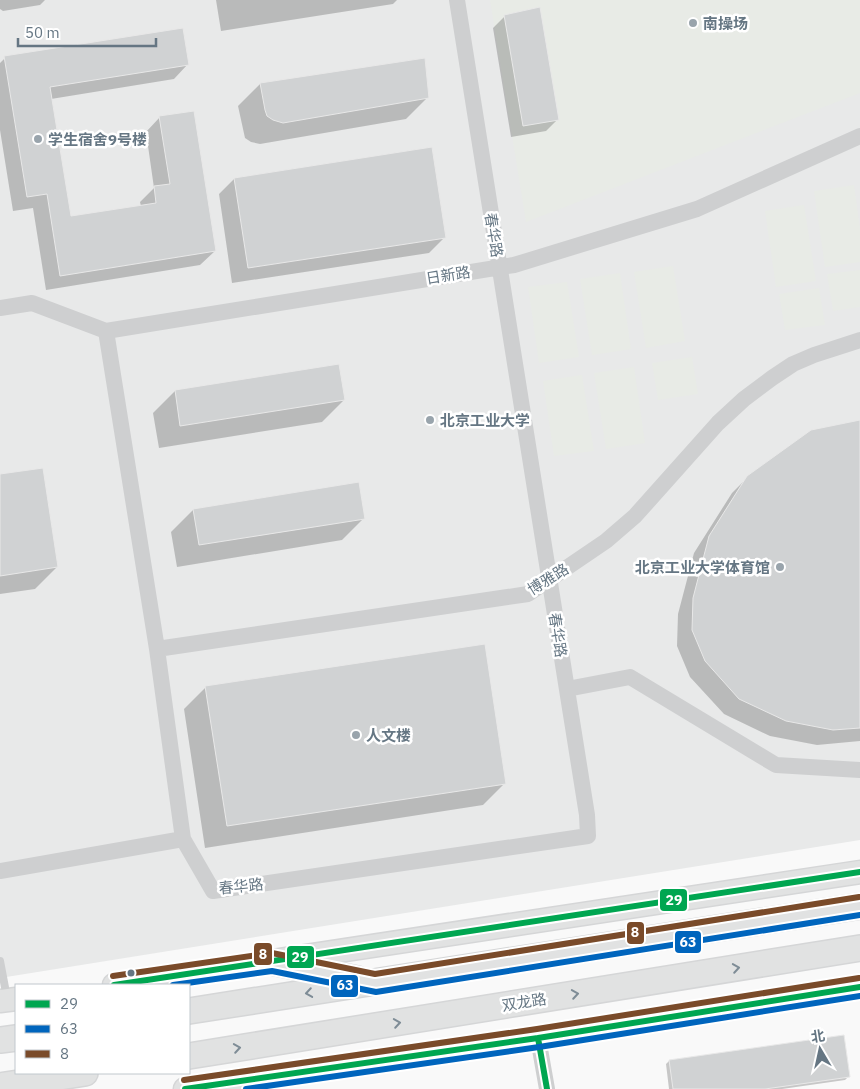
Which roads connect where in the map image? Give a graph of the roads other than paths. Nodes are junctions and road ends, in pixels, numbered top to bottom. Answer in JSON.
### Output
{"nodes":[{"id":1,"x":457,"y":0,"type":"edge"},
{"id":2,"x":860,"y":136,"type":"edge"},
{"id":3,"x":499,"y":267,"type":"junction"},
{"id":4,"x":0,"y":308,"type":"edge"},
{"id":5,"x":106,"y":331,"type":"junction"},
{"id":6,"x":860,"y":340,"type":"edge"},
{"id":7,"x":549,"y":578,"type":"junction"},
{"id":8,"x":157,"y":649,"type":"junction"},
{"id":9,"x":567,"y":689,"type":"junction"},
{"id":10,"x":860,"y":770,"type":"edge"},
{"id":11,"x":183,"y":839,"type":"junction"},
{"id":12,"x":0,"y":871,"type":"edge"},
{"id":13,"x":860,"y":872,"type":"edge"},
{"id":14,"x":860,"y":906,"type":"edge"},
{"id":15,"x":860,"y":948,"type":"edge"},
{"id":16,"x":0,"y":961,"type":"edge"},
{"id":17,"x":272,"y":962,"type":"junction"},
{"id":18,"x":375,"y":983,"type":"junction"},
{"id":19,"x":121,"y":984,"type":"edge"},
{"id":20,"x":860,"y":987,"type":"edge"},
{"id":21,"x":8,"y":1000,"type":"edge"},
{"id":22,"x":190,"y":1011,"type":"edge"},
{"id":23,"x":15,"y":1038,"type":"edge"},
{"id":24,"x":538,"y":1038,"type":"junction"},
{"id":25,"x":0,"y":1040,"type":"edge"},
{"id":26,"x":190,"y":1056,"type":"edge"},
{"id":27,"x":78,"y":1074,"type":"edge"},
{"id":28,"x":0,"y":1086,"type":"edge"},
{"id":29,"x":185,"y":1089,"type":"edge"},
{"id":30,"x":547,"y":1089,"type":"edge"}],
"edges":[{"from":1,"to":3,"type":"street","name":"春华路"},
{"from":2,"to":3,"type":"street","name":"日新路"},
{"from":3,"to":5,"type":"street","name":"日新路"},
{"from":3,"to":7,"type":"street","name":"春华路"},
{"from":4,"to":5,"type":"street"},
{"from":5,"to":8,"type":"street"},
{"from":6,"to":7,"type":"street","name":"博雅路"},
{"from":7,"to":8,"type":"street","name":"博雅路"},
{"from":7,"to":9,"type":"street","name":"春华路"},
{"from":8,"to":11,"type":"street"},
{"from":9,"to":10,"type":"street"},
{"from":9,"to":11,"type":"street","name":"春华路"},
{"from":11,"to":12,"type":"street"},
{"from":13,"to":17,"type":"main road"},
{"from":14,"to":18,"type":"main road"},
{"from":26,"to":15,"type":"main road","name":"双龙路","one_way":true},
{"from":16,"to":21,"type":"lane"},
{"from":17,"to":18,"type":"main road"},
{"from":17,"to":19,"type":"main road"},
{"from":18,"to":22,"type":"main road","one_way":true},
{"from":20,"to":24,"type":"main road"},
{"from":23,"to":25,"type":"main road"},
{"from":24,"to":29,"type":"main road"},
{"from":24,"to":30,"type":"street"},
{"from":27,"to":28,"type":"main road"}]}
